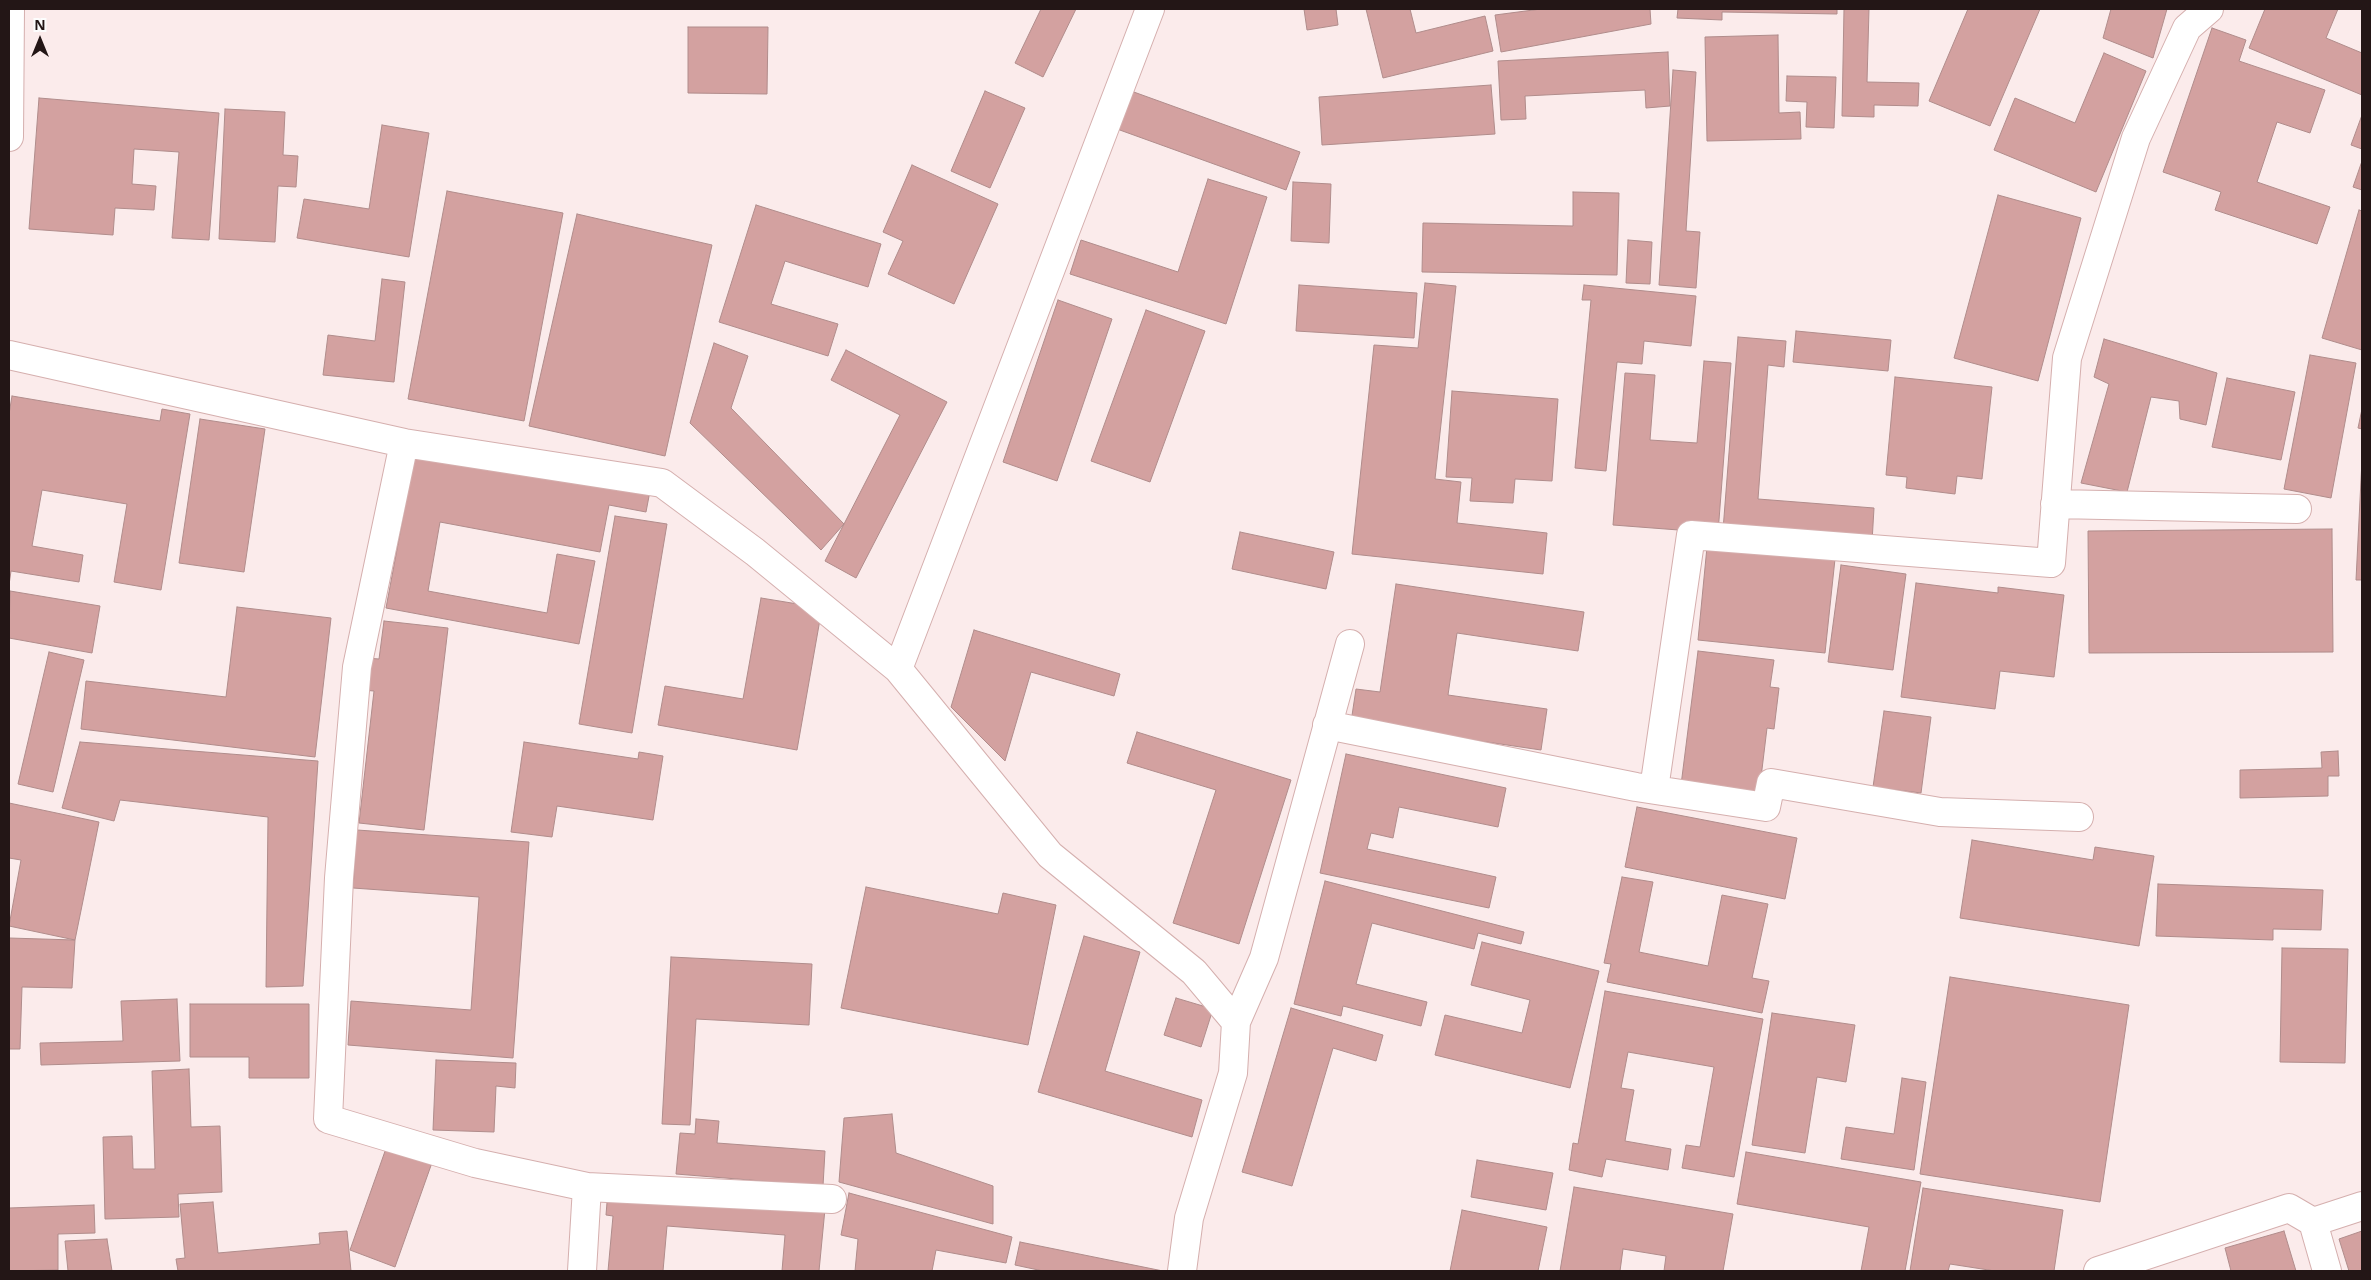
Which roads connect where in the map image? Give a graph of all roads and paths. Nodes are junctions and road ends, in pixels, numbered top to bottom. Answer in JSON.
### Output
{"nodes":[{"id":1,"x":10,"y":9,"type":"edge"},
{"id":2,"x":1150,"y":9,"type":"edge"},
{"id":3,"x":2209,"y":9,"type":"edge"},
{"id":4,"x":9,"y":137,"type":"edge"},
{"id":5,"x":9,"y":355,"type":"edge"},
{"id":6,"x":404,"y":443,"type":"junction"},
{"id":7,"x":2055,"y":504,"type":"junction"},
{"id":8,"x":2297,"y":509,"type":"dead end"},
{"id":9,"x":1350,"y":644,"type":"dead end"},
{"id":10,"x":898,"y":670,"type":"junction"},
{"id":11,"x":1327,"y":725,"type":"junction"},
{"id":12,"x":1654,"y":789,"type":"junction"},
{"id":13,"x":2079,"y":817,"type":"dead end"},
{"id":14,"x":1236,"y":1022,"type":"junction"},
{"id":15,"x":587,"y":1187,"type":"junction"},
{"id":16,"x":832,"y":1199,"type":"dead end"},
{"id":17,"x":2362,"y":1206,"type":"edge"},
{"id":18,"x":2313,"y":1222,"type":"junction"},
{"id":19,"x":582,"y":1271,"type":"edge"},
{"id":20,"x":1182,"y":1271,"type":"edge"},
{"id":21,"x":2098,"y":1271,"type":"edge"},
{"id":22,"x":2327,"y":1271,"type":"edge"}],
"edges":[{"from":1,"to":4,"type":"street"},
{"from":2,"to":10,"type":"street"},
{"from":3,"to":7,"type":"street"},
{"from":5,"to":6,"type":"street"},
{"from":6,"to":10,"type":"street"},
{"from":6,"to":15,"type":"street"},
{"from":7,"to":8,"type":"street"},
{"from":7,"to":12,"type":"street"},
{"from":9,"to":11,"type":"street"},
{"from":10,"to":14,"type":"street"},
{"from":11,"to":12,"type":"street"},
{"from":11,"to":14,"type":"street"},
{"from":12,"to":13,"type":"street"},
{"from":14,"to":20,"type":"street"},
{"from":15,"to":16,"type":"street"},
{"from":15,"to":19,"type":"street"},
{"from":17,"to":18,"type":"street"},
{"from":18,"to":21,"type":"street"},
{"from":18,"to":22,"type":"street"}]}
